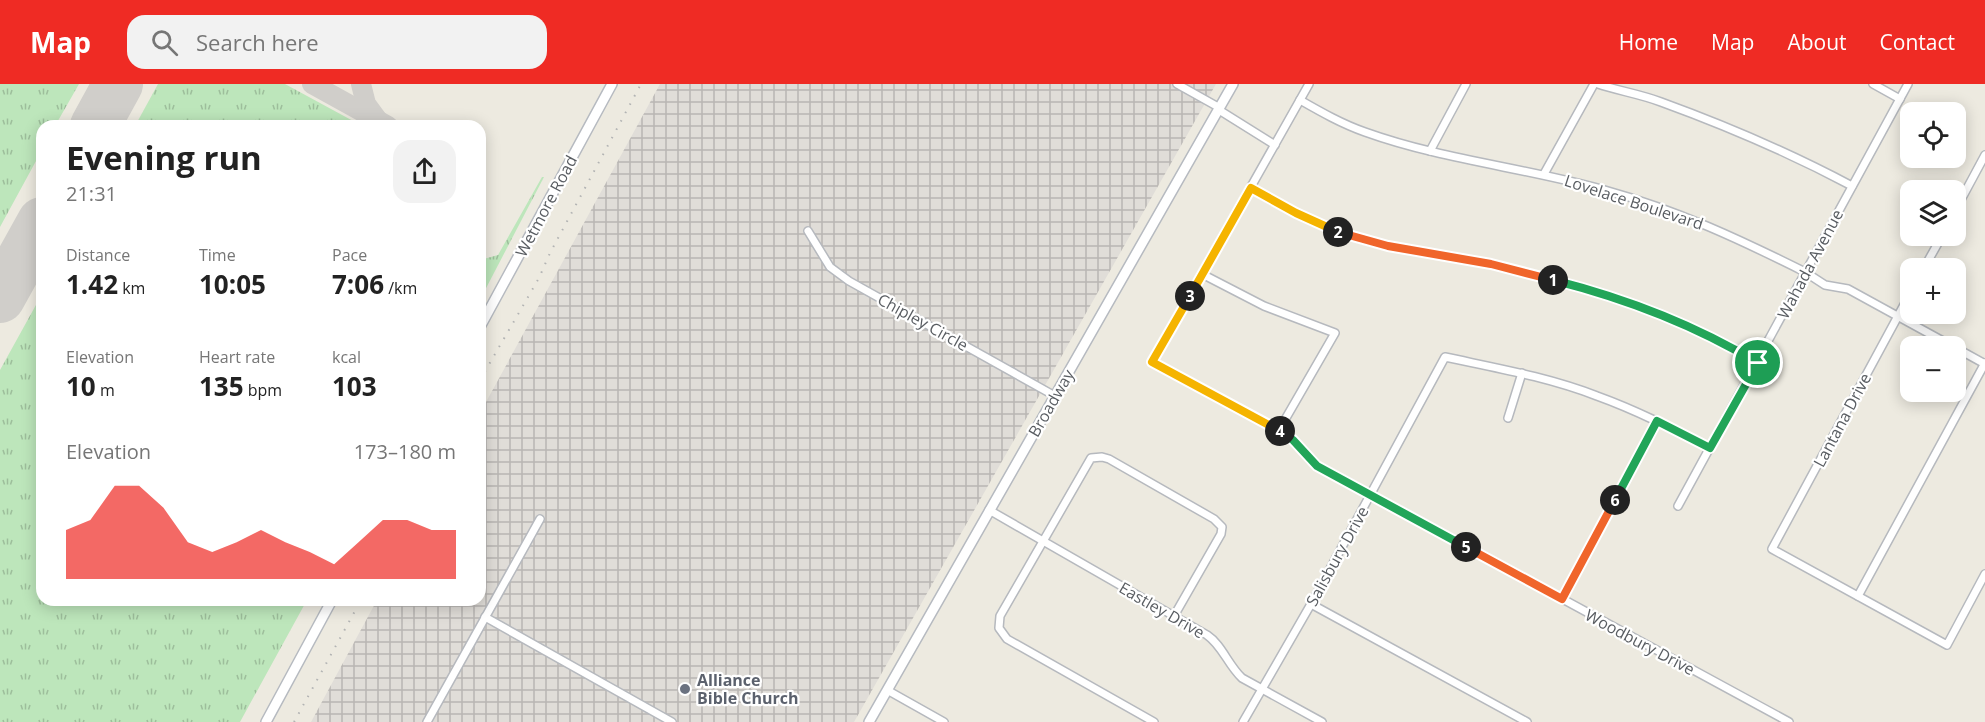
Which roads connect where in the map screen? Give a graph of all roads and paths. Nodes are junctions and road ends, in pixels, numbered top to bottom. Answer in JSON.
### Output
{"nodes":[{"id":1,"x":612,"y":84,"type":"edge"},
{"id":2,"x":1177,"y":84,"type":"edge"},
{"id":3,"x":1233,"y":84,"type":"edge"},
{"id":4,"x":1309,"y":84,"type":"edge"},
{"id":5,"x":1466,"y":84,"type":"edge"},
{"id":6,"x":1596,"y":84,"type":"edge"},
{"id":7,"x":1873,"y":84,"type":"edge"},
{"id":8,"x":1908,"y":84,"type":"edge"},
{"id":9,"x":1900,"y":99,"type":"junction"},
{"id":10,"x":1300,"y":100,"type":"junction"},
{"id":11,"x":1219,"y":109,"type":"junction"},
{"id":12,"x":1275,"y":145,"type":"junction"},
{"id":13,"x":1430,"y":151,"type":"junction"},
{"id":14,"x":1985,"y":155,"type":"edge"},
{"id":15,"x":1544,"y":174,"type":"junction"},
{"id":16,"x":1852,"y":186,"type":"junction"},
{"id":17,"x":1251,"y":188,"type":"junction"},
{"id":18,"x":1966,"y":190,"type":"edge"},
{"id":19,"x":808,"y":231,"type":"dead end"},
{"id":20,"x":1805,"y":272,"type":"junction"},
{"id":21,"x":1202,"y":274,"type":"junction"},
{"id":22,"x":1900,"y":313,"type":"edge"},
{"id":23,"x":486,"y":316,"type":"edge"},
{"id":24,"x":1898,"y":317,"type":"junction"},
{"id":25,"x":1933,"y":336,"type":"edge"},
{"id":26,"x":1966,"y":354,"type":"edge"},
{"id":27,"x":1758,"y":363,"type":"junction"},
{"id":28,"x":1985,"y":364,"type":"edge"},
{"id":29,"x":1522,"y":373,"type":"junction"},
{"id":30,"x":1055,"y":396,"type":"junction"},
{"id":31,"x":1508,"y":418,"type":"dead end"},
{"id":32,"x":1657,"y":421,"type":"junction"},
{"id":33,"x":1279,"y":430,"type":"junction"},
{"id":34,"x":1710,"y":448,"type":"junction"},
{"id":35,"x":1370,"y":495,"type":"junction"},
{"id":36,"x":1678,"y":506,"type":"dead end"},
{"id":37,"x":989,"y":510,"type":"junction"},
{"id":38,"x":540,"y":519,"type":"dead end"},
{"id":39,"x":1044,"y":542,"type":"junction"},
{"id":40,"x":1985,"y":574,"type":"edge"},
{"id":41,"x":1858,"y":596,"type":"junction"},
{"id":42,"x":1562,"y":599,"type":"junction"},
{"id":43,"x":1311,"y":604,"type":"junction"},
{"id":44,"x":329,"y":606,"type":"edge"},
{"id":45,"x":1174,"y":616,"type":"junction"},
{"id":46,"x":485,"y":617,"type":"junction"},
{"id":47,"x":1261,"y":689,"type":"junction"},
{"id":48,"x":887,"y":690,"type":"junction"},
{"id":49,"x":266,"y":722,"type":"edge"},
{"id":50,"x":427,"y":722,"type":"edge"},
{"id":51,"x":672,"y":722,"type":"edge"},
{"id":52,"x":869,"y":722,"type":"edge"},
{"id":53,"x":944,"y":722,"type":"edge"},
{"id":54,"x":1154,"y":722,"type":"edge"},
{"id":55,"x":1243,"y":722,"type":"edge"},
{"id":56,"x":1322,"y":722,"type":"edge"},
{"id":57,"x":1527,"y":722,"type":"edge"},
{"id":58,"x":1789,"y":722,"type":"edge"}],
"edges":[{"from":1,"to":23,"type":"main road","name":"Wetmore Road"},
{"from":2,"to":11,"type":"street"},
{"from":3,"to":11,"type":"main road","name":"Broadway"},
{"from":4,"to":10,"type":"street"},
{"from":5,"to":13,"type":"street"},
{"from":6,"to":15,"type":"street"},
{"from":6,"to":16,"type":"street"},
{"from":7,"to":9,"type":"street"},
{"from":8,"to":9,"type":"street","name":"Wahada Avenue"},
{"from":9,"to":16,"type":"street","name":"Wahada Avenue"},
{"from":10,"to":12,"type":"street"},
{"from":10,"to":13,"type":"street","name":"Lovelace Boulevard"},
{"from":11,"to":12,"type":"street"},
{"from":11,"to":30,"type":"main road","name":"Broadway"},
{"from":12,"to":17,"type":"street"},
{"from":13,"to":15,"type":"street","name":"Lovelace Boulevard"},
{"from":14,"to":18,"type":"street"},
{"from":15,"to":20,"type":"street","name":"Lovelace Boulevard"},
{"from":16,"to":20,"type":"street","name":"Wahada Avenue"},
{"from":17,"to":21,"type":"street"},
{"from":17,"to":27,"type":"street"},
{"from":19,"to":30,"type":"street","name":"Chipley Circle"},
{"from":20,"to":24,"type":"street","name":"Lovelace Boulevard"},
{"from":20,"to":27,"type":"street","name":"Wahada Avenue"},
{"from":21,"to":33,"type":"street","name":"Woodbury Drive"},
{"from":21,"to":33,"type":"street"},
{"from":22,"to":24,"type":"street","name":"Lantana Drive"},
{"from":24,"to":25,"type":"street","name":"Lovelace Boulevard"},
{"from":24,"to":41,"type":"street","name":"Lantana Drive"},
{"from":26,"to":28,"type":"street","name":"Lovelace Boulevard"},
{"from":27,"to":34,"type":"street","name":"Wahada Avenue"},
{"from":28,"to":41,"type":"street"},
{"from":29,"to":31,"type":"street"},
{"from":29,"to":32,"type":"street"},
{"from":29,"to":35,"type":"street","name":"Salisbury Drive"},
{"from":30,"to":37,"type":"main road","name":"Broadway"},
{"from":32,"to":34,"type":"street"},
{"from":32,"to":42,"type":"street"},
{"from":33,"to":35,"type":"street","name":"Woodbury Drive"},
{"from":34,"to":36,"type":"street","name":"Wahada Avenue"},
{"from":35,"to":42,"type":"street","name":"Woodbury Drive"},
{"from":35,"to":43,"type":"street","name":"Salisbury Drive"},
{"from":37,"to":39,"type":"street","name":"Eastley Drive"},
{"from":37,"to":48,"type":"main road","name":"Broadway"},
{"from":38,"to":46,"type":"street"},
{"from":39,"to":45,"type":"street","name":"Eastley Drive"},
{"from":39,"to":45,"type":"street"},
{"from":39,"to":54,"type":"street"},
{"from":40,"to":41,"type":"street"},
{"from":42,"to":58,"type":"street","name":"Woodbury Drive"},
{"from":43,"to":47,"type":"street","name":"Salisbury Drive"},
{"from":43,"to":57,"type":"street"},
{"from":44,"to":49,"type":"main road"},
{"from":45,"to":47,"type":"street","name":"Eastley Drive"},
{"from":46,"to":50,"type":"street"},
{"from":46,"to":51,"type":"street"},
{"from":47,"to":55,"type":"street","name":"Salisbury Drive"},
{"from":47,"to":56,"type":"street","name":"Eastley Drive"},
{"from":48,"to":52,"type":"main road","name":"Broadway"},
{"from":48,"to":53,"type":"street"}]}
